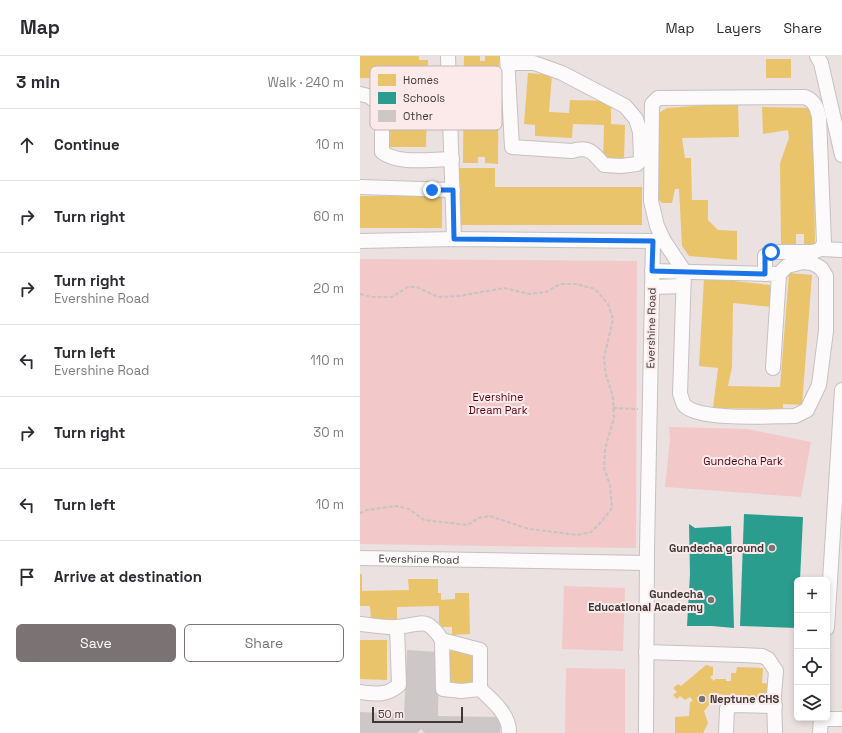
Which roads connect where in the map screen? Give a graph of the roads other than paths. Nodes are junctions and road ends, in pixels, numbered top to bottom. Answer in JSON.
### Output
{"nodes":[{"id":1,"x":448,"y":56,"type":"edge"},
{"id":2,"x":817,"y":56,"type":"edge"},
{"id":3,"x":507,"y":59,"type":"edge"},
{"id":4,"x":448,"y":66,"type":"edge"},
{"id":5,"x":360,"y":94,"type":"edge"},
{"id":6,"x":370,"y":97,"type":"edge"},
{"id":7,"x":382,"y":130,"type":"edge"},
{"id":8,"x":451,"y":130,"type":"edge"},
{"id":9,"x":842,"y":155,"type":"edge"},
{"id":10,"x":452,"y":159,"type":"junction"},
{"id":11,"x":646,"y":159,"type":"junction"},
{"id":12,"x":360,"y":187,"type":"edge"},
{"id":13,"x":453,"y":190,"type":"junction"},
{"id":14,"x":454,"y":239,"type":"junction"},
{"id":15,"x":360,"y":241,"type":"edge"},
{"id":16,"x":821,"y":249,"type":"junction"},
{"id":17,"x":842,"y":250,"type":"edge"},
{"id":18,"x":652,"y":271,"type":"junction"},
{"id":19,"x":684,"y":271,"type":"junction"},
{"id":20,"x":765,"y":274,"type":"junction"},
{"id":21,"x":779,"y":274,"type":"junction"},
{"id":22,"x":683,"y":286,"type":"junction"},
{"id":23,"x":652,"y":287,"type":"junction"},
{"id":24,"x":774,"y":368,"type":"dead end"},
{"id":25,"x":842,"y":390,"type":"edge"},
{"id":26,"x":840,"y":456,"type":"edge"},
{"id":27,"x":360,"y":558,"type":"edge"},
{"id":28,"x":647,"y":563,"type":"junction"},
{"id":29,"x":828,"y":613,"type":"edge"},
{"id":30,"x":360,"y":624,"type":"edge"},
{"id":31,"x":397,"y":627,"type":"junction"},
{"id":32,"x":442,"y":640,"type":"junction"},
{"id":33,"x":646,"y":652,"type":"junction"},
{"id":34,"x":480,"y":689,"type":"junction"},
{"id":35,"x":360,"y":692,"type":"edge"},
{"id":36,"x":775,"y":706,"type":"junction"},
{"id":37,"x":830,"y":718,"type":"edge"},
{"id":38,"x":842,"y":719,"type":"edge"},
{"id":39,"x":821,"y":721,"type":"edge"},
{"id":40,"x":509,"y":733,"type":"edge"},
{"id":41,"x":646,"y":733,"type":"edge"},
{"id":42,"x":726,"y":733,"type":"edge"},
{"id":43,"x":775,"y":733,"type":"edge"},
{"id":44,"x":820,"y":733,"type":"edge"}],
"edges":[{"from":1,"to":4,"type":"street"},
{"from":2,"to":9,"type":"street"},
{"from":3,"to":11,"type":"street"},
{"from":3,"to":11,"type":"street"},
{"from":5,"to":6,"type":"street"},
{"from":7,"to":10,"type":"street"},
{"from":8,"to":10,"type":"street"},
{"from":10,"to":13,"type":"street"},
{"from":11,"to":16,"type":"street"},
{"from":11,"to":19,"type":"street"},
{"from":12,"to":13,"type":"street"},
{"from":13,"to":14,"type":"street"},
{"from":14,"to":15,"type":"street","name":"Evershine Road"},
{"from":14,"to":18,"type":"street","name":"Evershine Road"},
{"from":16,"to":17,"type":"street"},
{"from":16,"to":20,"type":"street"},
{"from":18,"to":19,"type":"street"},
{"from":18,"to":23,"type":"street","name":"Evershine Road"},
{"from":19,"to":20,"type":"street"},
{"from":19,"to":22,"type":"street"},
{"from":20,"to":21,"type":"street"},
{"from":21,"to":22,"type":"street"},
{"from":21,"to":24,"type":"street"},
{"from":22,"to":23,"type":"street"},
{"from":23,"to":28,"type":"street","name":"Evershine Road"},
{"from":25,"to":26,"type":"street"},
{"from":26,"to":29,"type":"street"},
{"from":27,"to":28,"type":"street","name":"Evershine Road"},
{"from":28,"to":33,"type":"street","name":"Evershine Road"},
{"from":30,"to":31,"type":"street"},
{"from":31,"to":32,"type":"street"},
{"from":31,"to":35,"type":"street"},
{"from":32,"to":34,"type":"street"},
{"from":32,"to":34,"type":"street"},
{"from":33,"to":36,"type":"street"},
{"from":33,"to":41,"type":"street","name":"Evershine Road"},
{"from":34,"to":40,"type":"street"},
{"from":36,"to":42,"type":"street"},
{"from":36,"to":43,"type":"street"},
{"from":37,"to":38,"type":"street"},
{"from":39,"to":44,"type":"street"}]}
